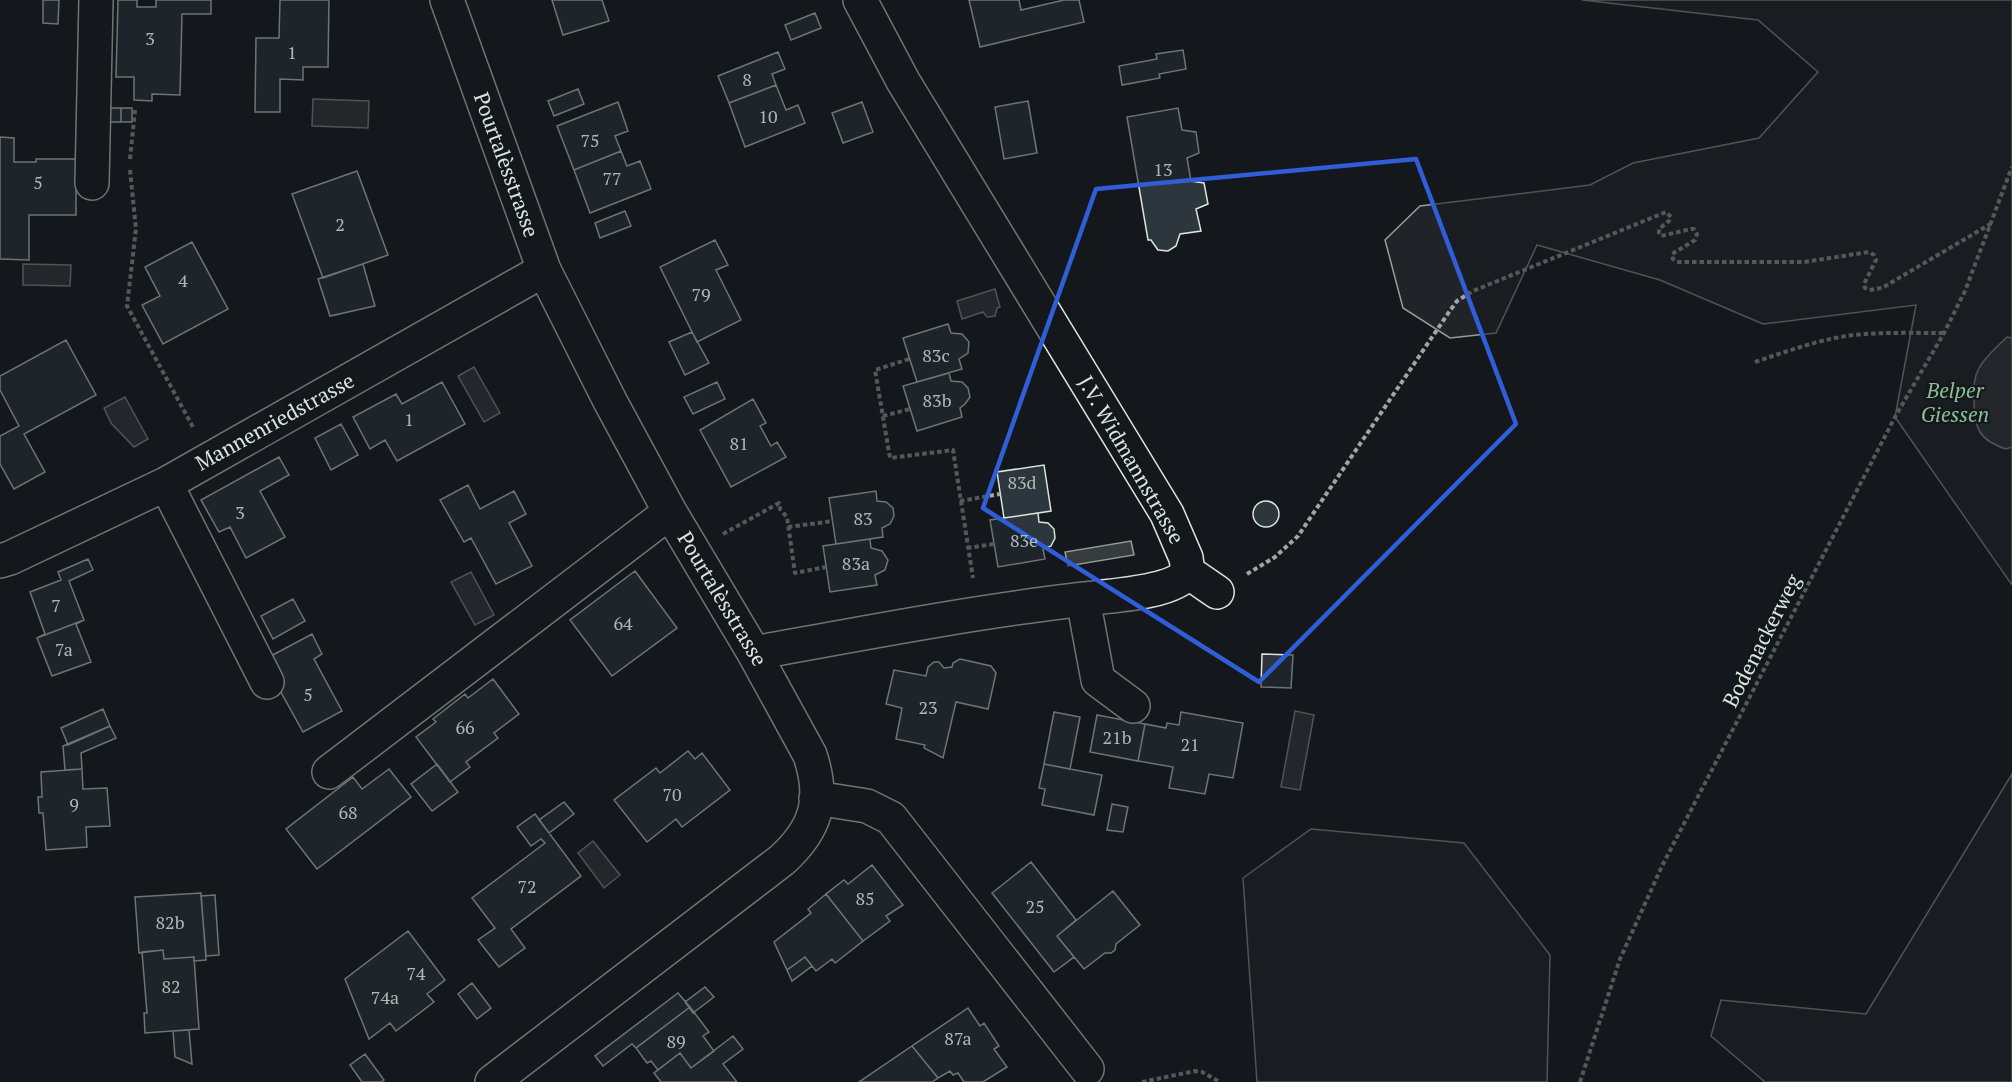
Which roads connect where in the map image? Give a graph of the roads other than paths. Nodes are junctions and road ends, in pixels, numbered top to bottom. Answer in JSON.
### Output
{"nodes":[{"id":1,"x":96,"y":0,"type":"edge"},
{"id":2,"x":447,"y":0,"type":"edge"},
{"id":3,"x":860,"y":0,"type":"edge"},
{"id":4,"x":92,"y":183,"type":"dead end"},
{"id":5,"x":544,"y":270,"type":"junction"},
{"id":6,"x":166,"y":484,"type":"junction"},
{"id":7,"x":670,"y":512,"type":"junction"},
{"id":8,"x":0,"y":561,"type":"edge"},
{"id":9,"x":1188,"y":572,"type":"junction"},
{"id":10,"x":1217,"y":592,"type":"road end"},
{"id":11,"x":1083,"y":599,"type":"junction"},
{"id":12,"x":754,"y":653,"type":"junction"},
{"id":13,"x":267,"y":682,"type":"dead end"},
{"id":14,"x":1133,"y":706,"type":"dead end"},
{"id":15,"x":329,"y":772,"type":"dead end"},
{"id":16,"x":816,"y":798,"type":"junction"},
{"id":17,"x":1087,"y":1069,"type":"dead end"},
{"id":18,"x":492,"y":1082,"type":"edge"}],
"edges":[{"from":1,"to":4,"type":"street"},
{"from":2,"to":5,"type":"street","name":"Pourtalèsstrasse"},
{"from":3,"to":9,"type":"street","name":"J.V. Widmannstrasse"},
{"from":5,"to":6,"type":"street","name":"Mannenriedstrasse"},
{"from":5,"to":7,"type":"street","name":"Pourtalèsstrasse"},
{"from":6,"to":8,"type":"street","name":"Mannenriedstrasse"},
{"from":6,"to":13,"type":"street"},
{"from":7,"to":12,"type":"street","name":"Pourtalèsstrasse"},
{"from":7,"to":15,"type":"street"},
{"from":9,"to":10,"type":"street"},
{"from":9,"to":11,"type":"street","name":"J.V. Widmannstrasse"},
{"from":11,"to":12,"type":"street","name":"J.V. Widmannstrasse"},
{"from":11,"to":14,"type":"street"},
{"from":12,"to":16,"type":"street","name":"Pourtalèsstrasse"},
{"from":16,"to":17,"type":"street"},
{"from":16,"to":18,"type":"street","name":"Pourtalèsstrasse"}]}
